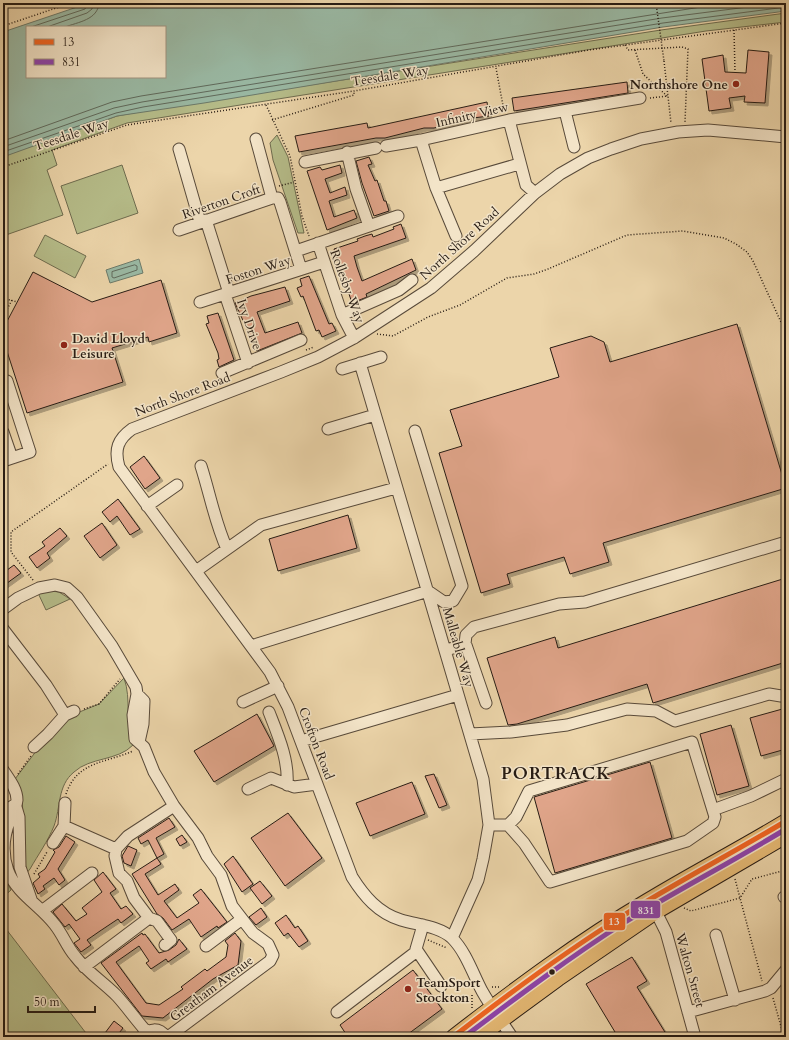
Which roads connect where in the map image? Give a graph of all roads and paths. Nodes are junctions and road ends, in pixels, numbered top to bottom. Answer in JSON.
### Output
{"nodes":[{"id":1,"x":71,"y":3,"type":"edge"},
{"id":2,"x":656,"y":3,"type":"edge"},
{"id":3,"x":786,"y":23,"type":"edge"},
{"id":4,"x":3,"y":26,"type":"edge"},
{"id":5,"x":734,"y":30,"type":"junction"},
{"id":6,"x":625,"y":45,"type":"junction"},
{"id":7,"x":635,"y":50,"type":"junction"},
{"id":8,"x":496,"y":67,"type":"junction"},
{"id":9,"x":735,"y":72,"type":"dead end"},
{"id":10,"x":354,"y":91,"type":"junction"},
{"id":11,"x":668,"y":96,"type":"junction"},
{"id":12,"x":640,"y":98,"type":"joint"},
{"id":13,"x":266,"y":104,"type":"junction"},
{"id":14,"x":565,"y":111,"type":"junction"},
{"id":15,"x":272,"y":120,"type":"junction"},
{"id":16,"x":508,"y":120,"type":"junction"},
{"id":17,"x":684,"y":132,"type":"junction"},
{"id":18,"x":672,"y":133,"type":"junction"},
{"id":19,"x":786,"y":137,"type":"edge"},
{"id":20,"x":256,"y":139,"type":"dead end"},
{"id":21,"x":421,"y":140,"type":"junction"},
{"id":22,"x":574,"y":147,"type":"dead end"},
{"id":23,"x":179,"y":148,"type":"dead end"},
{"id":24,"x":347,"y":152,"type":"junction"},
{"id":25,"x":304,"y":162,"type":"dead end"},
{"id":26,"x":519,"y":164,"type":"junction"},
{"id":27,"x":3,"y":167,"type":"edge"},
{"id":28,"x":786,"y":177,"type":"edge"},
{"id":29,"x":295,"y":182,"type":"junction"},
{"id":30,"x":436,"y":188,"type":"junction"},
{"id":31,"x":270,"y":193,"type":"junction"},
{"id":32,"x":535,"y":193,"type":"junction"},
{"id":33,"x":398,"y":216,"type":"dead end"},
{"id":34,"x":203,"y":221,"type":"junction"},
{"id":35,"x":369,"y":226,"type":"junction"},
{"id":36,"x":179,"y":230,"type":"dead end"},
{"id":37,"x":456,"y":236,"type":"dead end"},
{"id":38,"x":315,"y":244,"type":"junction"},
{"id":39,"x":296,"y":251,"type":"junction"},
{"id":40,"x":324,"y":262,"type":"junction"},
{"id":41,"x":302,"y":269,"type":"junction"},
{"id":42,"x":786,"y":275,"type":"edge"},
{"id":43,"x":412,"y":280,"type":"dead end"},
{"id":44,"x":227,"y":293,"type":"junction"},
{"id":45,"x":3,"y":298,"type":"edge"},
{"id":46,"x":12,"y":300,"type":"junction"},
{"id":47,"x":17,"y":302,"type":"dead end"},
{"id":48,"x":200,"y":302,"type":"dead end"},
{"id":49,"x":342,"y":315,"type":"junction"},
{"id":50,"x":3,"y":317,"type":"edge"},
{"id":51,"x":366,"y":330,"type":"junction"},
{"id":52,"x":786,"y":333,"type":"edge"},
{"id":53,"x":354,"y":338,"type":"junction"},
{"id":54,"x":301,"y":340,"type":"dead end"},
{"id":55,"x":381,"y":356,"type":"dead end"},
{"id":56,"x":248,"y":363,"type":"junction"},
{"id":57,"x":360,"y":363,"type":"junction"},
{"id":58,"x":342,"y":369,"type":"dead end"},
{"id":59,"x":222,"y":373,"type":"dead end"},
{"id":60,"x":3,"y":383,"type":"edge"},
{"id":61,"x":375,"y":415,"type":"junction"},
{"id":62,"x":328,"y":429,"type":"dead end"},
{"id":63,"x":415,"y":431,"type":"dead end"},
{"id":64,"x":3,"y":432,"type":"edge"},
{"id":65,"x":7,"y":459,"type":"edge"},
{"id":66,"x":114,"y":465,"type":"junction"},
{"id":67,"x":201,"y":466,"type":"dead end"},
{"id":68,"x":177,"y":485,"type":"dead end"},
{"id":69,"x":396,"y":488,"type":"junction"},
{"id":70,"x":148,"y":506,"type":"junction"},
{"id":71,"x":786,"y":542,"type":"edge"},
{"id":72,"x":229,"y":548,"type":"junction"},
{"id":73,"x":196,"y":571,"type":"junction"},
{"id":74,"x":39,"y":588,"type":"junction"},
{"id":75,"x":428,"y":592,"type":"junction"},
{"id":76,"x":3,"y":609,"type":"edge"},
{"id":77,"x":3,"y":629,"type":"edge"},
{"id":78,"x":465,"y":644,"type":"junction"},
{"id":79,"x":251,"y":646,"type":"junction"},
{"id":80,"x":445,"y":650,"type":"junction"},
{"id":81,"x":125,"y":676,"type":"dead end"},
{"id":82,"x":278,"y":686,"type":"junction"},
{"id":83,"x":786,"y":694,"type":"edge"},
{"id":84,"x":458,"y":695,"type":"junction"},
{"id":85,"x":243,"y":702,"type":"dead end"},
{"id":86,"x":486,"y":703,"type":"dead end"},
{"id":87,"x":269,"y":712,"type":"dead end"},
{"id":88,"x":69,"y":713,"type":"junction"},
{"id":89,"x":470,"y":734,"type":"junction"},
{"id":90,"x":301,"y":741,"type":"junction"},
{"id":91,"x":142,"y":745,"type":"junction"},
{"id":92,"x":34,"y":747,"type":"dead end"},
{"id":93,"x":3,"y":770,"type":"edge"},
{"id":94,"x":786,"y":779,"type":"edge"},
{"id":95,"x":317,"y":784,"type":"junction"},
{"id":96,"x":287,"y":785,"type":"junction"},
{"id":97,"x":248,"y":789,"type":"dead end"},
{"id":98,"x":65,"y":803,"type":"joint"},
{"id":99,"x":16,"y":805,"type":"junction"},
{"id":100,"x":174,"y":806,"type":"junction"},
{"id":101,"x":3,"y":809,"type":"edge"},
{"id":102,"x":713,"y":810,"type":"junction"},
{"id":103,"x":786,"y":821,"type":"edge"},
{"id":104,"x":489,"y":825,"type":"junction"},
{"id":105,"x":508,"y":825,"type":"junction"},
{"id":106,"x":64,"y":826,"type":"junction"},
{"id":107,"x":786,"y":836,"type":"edge"},
{"id":108,"x":53,"y":843,"type":"joint"},
{"id":109,"x":116,"y":848,"type":"junction"},
{"id":110,"x":786,"y":870,"type":"edge"},
{"id":111,"x":92,"y":874,"type":"dead end"},
{"id":112,"x":734,"y":875,"type":"dead end"},
{"id":113,"x":24,"y":882,"type":"junction"},
{"id":114,"x":740,"y":898,"type":"junction"},
{"id":115,"x":31,"y":899,"type":"junction"},
{"id":116,"x":682,"y":904,"type":"dead end"},
{"id":117,"x":42,"y":911,"type":"junction"},
{"id":118,"x":656,"y":912,"type":"junction"},
{"id":119,"x":149,"y":918,"type":"junction"},
{"id":120,"x":242,"y":919,"type":"junction"},
{"id":121,"x":423,"y":925,"type":"junction"},
{"id":122,"x":717,"y":935,"type":"dead end"},
{"id":123,"x":452,"y":938,"type":"junction"},
{"id":124,"x":426,"y":940,"type":"dead end"},
{"id":125,"x":165,"y":945,"type":"dead end"},
{"id":126,"x":206,"y":946,"type":"dead end"},
{"id":127,"x":451,"y":949,"type":"dead end"},
{"id":128,"x":417,"y":951,"type":"junction"},
{"id":129,"x":84,"y":967,"type":"junction"},
{"id":130,"x":786,"y":970,"type":"edge"},
{"id":131,"x":441,"y":986,"type":"dead end"},
{"id":132,"x":768,"y":990,"type":"junction"},
{"id":133,"x":472,"y":992,"type":"dead end"},
{"id":134,"x":473,"y":998,"type":"dead end"},
{"id":135,"x":735,"y":1000,"type":"junction"},
{"id":136,"x":492,"y":1007,"type":"junction"},
{"id":137,"x":337,"y":1012,"type":"dead end"},
{"id":138,"x":688,"y":1012,"type":"junction"},
{"id":139,"x":501,"y":1020,"type":"junction"},
{"id":140,"x":144,"y":1034,"type":"edge"},
{"id":141,"x":167,"y":1037,"type":"edge"},
{"id":142,"x":453,"y":1037,"type":"edge"},
{"id":143,"x":479,"y":1037,"type":"edge"},
{"id":144,"x":512,"y":1037,"type":"edge"},
{"id":145,"x":695,"y":1037,"type":"edge"},
{"id":146,"x":784,"y":1037,"type":"edge"}],
"edges":[{"from":1,"to":4,"type":"path"},
{"from":2,"to":11,"type":"path","bridge":true},
{"from":3,"to":5,"type":"path","name":"Teesdale Way"},
{"from":5,"to":6,"type":"path","name":"Teesdale Way"},
{"from":5,"to":9,"type":"path"},
{"from":6,"to":7,"type":"path"},
{"from":6,"to":8,"type":"path","name":"Teesdale Way"},
{"from":7,"to":11,"type":"path"},
{"from":7,"to":17,"type":"path"},
{"from":8,"to":10,"type":"path","name":"Teesdale Way"},
{"from":8,"to":16,"type":"path"},
{"from":10,"to":13,"type":"path","name":"Teesdale Way"},
{"from":10,"to":15,"type":"path"},
{"from":11,"to":12,"type":"path"},
{"from":11,"to":18,"type":"path"},
{"from":12,"to":14,"type":"street","name":"Infinity View"},
{"from":13,"to":15,"type":"path"},
{"from":13,"to":27,"type":"path","name":"Teesdale Way"},
{"from":14,"to":16,"type":"street","name":"Infinity View"},
{"from":14,"to":22,"type":"street"},
{"from":15,"to":29,"type":"path"},
{"from":16,"to":21,"type":"street","name":"Infinity View"},
{"from":16,"to":26,"type":"street"},
{"from":17,"to":18,"type":"street","name":"North Shore Road"},
{"from":17,"to":19,"type":"street","name":"North Shore Road"},
{"from":18,"to":32,"type":"street","name":"North Shore Road"},
{"from":20,"to":31,"type":"street"},
{"from":21,"to":24,"type":"street","name":"Infinity View"},
{"from":21,"to":30,"type":"street"},
{"from":23,"to":34,"type":"street","name":"Ivy Drive"},
{"from":24,"to":25,"type":"street","name":"Infinity View"},
{"from":24,"to":35,"type":"street"},
{"from":26,"to":30,"type":"street"},
{"from":26,"to":32,"type":"street"},
{"from":28,"to":42,"type":"path"},
{"from":29,"to":31,"type":"path"},
{"from":29,"to":38,"type":"path"},
{"from":30,"to":37,"type":"street"},
{"from":31,"to":34,"type":"street","name":"Riverton Croft"},
{"from":31,"to":39,"type":"street"},
{"from":32,"to":51,"type":"street","name":"North Shore Road"},
{"from":33,"to":35,"type":"street"},
{"from":34,"to":36,"type":"street","name":"Riverton Croft"},
{"from":34,"to":44,"type":"street","name":"Ivy Drive"},
{"from":35,"to":38,"type":"street"},
{"from":38,"to":39,"type":"street"},
{"from":38,"to":40,"type":"street","name":"Rollesby Way"},
{"from":39,"to":41,"type":"street"},
{"from":40,"to":41,"type":"street","name":"Foston Way"},
{"from":40,"to":49,"type":"street","name":"Rollesby Way"},
{"from":41,"to":44,"type":"street","name":"Foston Way"},
{"from":43,"to":49,"type":"street"},
{"from":44,"to":48,"type":"street","name":"Foston Way"},
{"from":44,"to":56,"type":"street","name":"Ivy Drive"},
{"from":45,"to":46,"type":"path"},
{"from":46,"to":47,"type":"path"},
{"from":46,"to":50,"type":"path"},
{"from":49,"to":53,"type":"street","name":"Rollesby Way"},
{"from":51,"to":52,"type":"path"},
{"from":51,"to":53,"type":"street","name":"North Shore Road"},
{"from":53,"to":66,"type":"street","name":"North Shore Road"},
{"from":54,"to":56,"type":"street"},
{"from":55,"to":57,"type":"street"},
{"from":56,"to":59,"type":"street"},
{"from":57,"to":58,"type":"street"},
{"from":57,"to":61,"type":"street","name":"Malleable Way"},
{"from":60,"to":65,"type":"street"},
{"from":61,"to":62,"type":"street"},
{"from":61,"to":69,"type":"street","name":"Malleable Way"},
{"from":63,"to":75,"type":"street"},
{"from":64,"to":65,"type":"street"},
{"from":66,"to":70,"type":"street","name":"Crofton Road"},
{"from":66,"to":74,"type":"path"},
{"from":67,"to":72,"type":"street"},
{"from":68,"to":70,"type":"street"},
{"from":69,"to":72,"type":"street"},
{"from":69,"to":75,"type":"street","name":"Malleable Way"},
{"from":70,"to":73,"type":"street","name":"Crofton Road"},
{"from":71,"to":78,"type":"street"},
{"from":72,"to":73,"type":"street"},
{"from":73,"to":79,"type":"street","name":"Crofton Road"},
{"from":74,"to":76,"type":"street"},
{"from":74,"to":91,"type":"street"},
{"from":75,"to":79,"type":"street"},
{"from":75,"to":80,"type":"street","name":"Malleable Way"},
{"from":77,"to":88,"type":"street"},
{"from":78,"to":80,"type":"street"},
{"from":78,"to":86,"type":"street"},
{"from":79,"to":82,"type":"street","name":"Crofton Road"},
{"from":80,"to":84,"type":"street","name":"Malleable Way"},
{"from":81,"to":88,"type":"path"},
{"from":82,"to":85,"type":"street"},
{"from":82,"to":90,"type":"street","name":"Crofton Road"},
{"from":83,"to":89,"type":"street"},
{"from":84,"to":89,"type":"street","name":"Malleable Way"},
{"from":84,"to":90,"type":"street"},
{"from":87,"to":96,"type":"street"},
{"from":88,"to":92,"type":"street"},
{"from":89,"to":104,"type":"street","name":"Malleable Way"},
{"from":90,"to":95,"type":"street","name":"Crofton Road"},
{"from":91,"to":98,"type":"path"},
{"from":91,"to":100,"type":"street"},
{"from":93,"to":99,"type":"street"},
{"from":94,"to":102,"type":"street"},
{"from":95,"to":96,"type":"street"},
{"from":95,"to":121,"type":"street","name":"Crofton Road"},
{"from":96,"to":97,"type":"street"},
{"from":98,"to":106,"type":"street"},
{"from":99,"to":101,"type":"street"},
{"from":99,"to":113,"type":"street"},
{"from":99,"to":115,"type":"street"},
{"from":100,"to":109,"type":"street"},
{"from":100,"to":120,"type":"street"},
{"from":102,"to":105,"type":"street"},
{"from":102,"to":105,"type":"street"},
{"from":103,"to":136,"type":"main road"},
{"from":104,"to":105,"type":"street"},
{"from":104,"to":123,"type":"street","name":"Malleable Way"},
{"from":106,"to":108,"type":"street"},
{"from":106,"to":109,"type":"street"},
{"from":107,"to":118,"type":"main road"},
{"from":108,"to":113,"type":"path"},
{"from":109,"to":119,"type":"street"},
{"from":110,"to":114,"type":"path"},
{"from":111,"to":117,"type":"street"},
{"from":112,"to":114,"type":"path"},
{"from":113,"to":115,"type":"street"},
{"from":114,"to":116,"type":"path"},
{"from":114,"to":132,"type":"path"},
{"from":115,"to":117,"type":"street"},
{"from":117,"to":129,"type":"street"},
{"from":118,"to":138,"type":"street","name":"Walton Street"},
{"from":118,"to":139,"type":"main road"},
{"from":119,"to":125,"type":"street"},
{"from":119,"to":129,"type":"street"},
{"from":120,"to":126,"type":"street"},
{"from":120,"to":141,"type":"street","name":"Greatham Avenue"},
{"from":121,"to":123,"type":"street","name":"Crofton Road"},
{"from":121,"to":128,"type":"street"},
{"from":122,"to":135,"type":"street"},
{"from":123,"to":136,"type":"street","name":"Crofton Road"},
{"from":124,"to":127,"type":"path"},
{"from":128,"to":131,"type":"street"},
{"from":128,"to":137,"type":"street"},
{"from":129,"to":140,"type":"street"},
{"from":130,"to":132,"type":"street"},
{"from":132,"to":135,"type":"street"},
{"from":132,"to":146,"type":"path"},
{"from":133,"to":134,"type":"path"},
{"from":135,"to":138,"type":"street"},
{"from":136,"to":139,"type":"street","name":"Crofton Road"},
{"from":136,"to":142,"type":"main road"},
{"from":138,"to":145,"type":"street","name":"Walton Street"},
{"from":139,"to":143,"type":"main road"},
{"from":139,"to":144,"type":"street","name":"Crofton Road"},
{"from":140,"to":141,"type":"street"}]}
